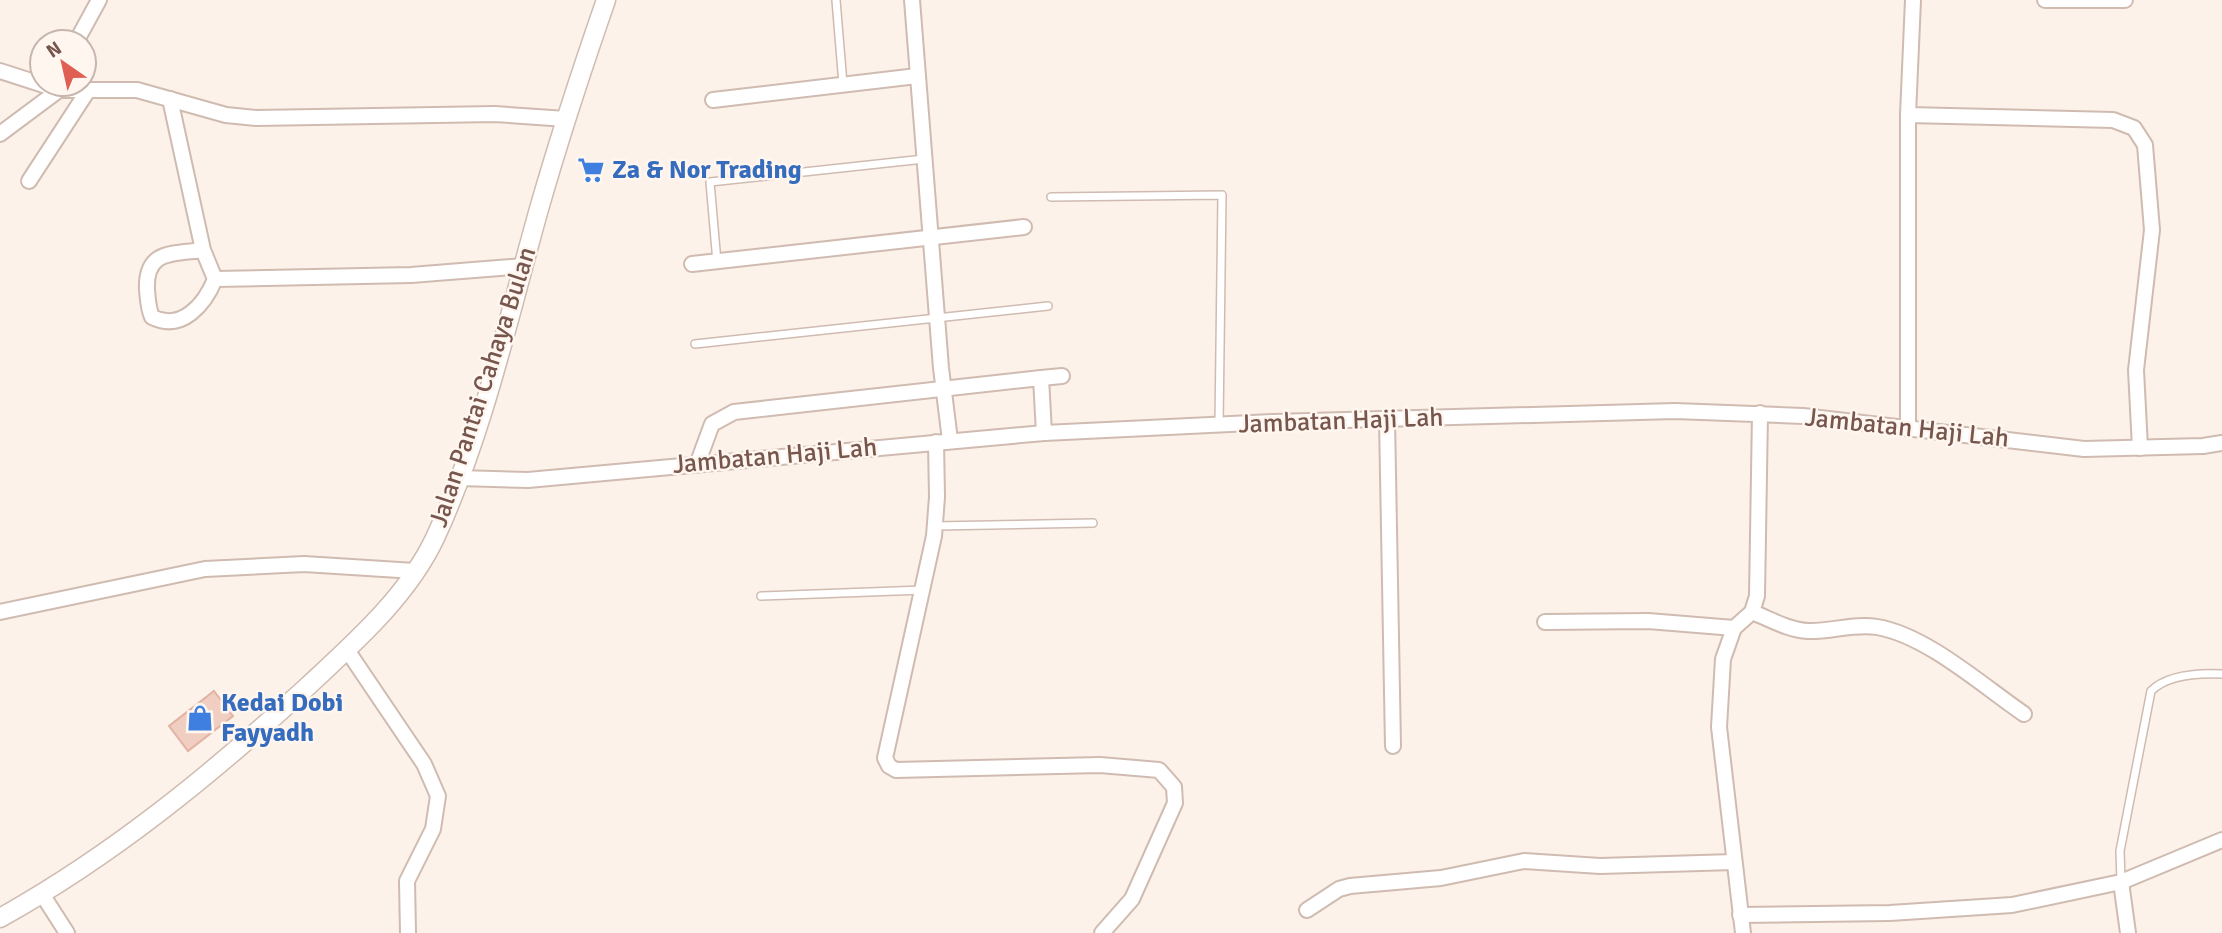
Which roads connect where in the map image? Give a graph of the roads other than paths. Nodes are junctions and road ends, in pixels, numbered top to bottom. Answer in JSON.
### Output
{"nodes":[{"id":1,"x":99,"y":0,"type":"edge"},
{"id":2,"x":606,"y":0,"type":"edge"},
{"id":3,"x":836,"y":0,"type":"edge"},
{"id":4,"x":912,"y":0,"type":"edge"},
{"id":5,"x":1913,"y":0,"type":"edge"},
{"id":6,"x":2045,"y":0,"type":"edge"},
{"id":7,"x":2117,"y":0,"type":"edge"},
{"id":8,"x":2125,"y":0,"type":"edge"},
{"id":9,"x":83,"y":28,"type":"edge"},
{"id":10,"x":0,"y":71,"type":"edge"},
{"id":11,"x":917,"y":76,"type":"junction"},
{"id":12,"x":28,"y":79,"type":"edge"},
{"id":13,"x":843,"y":84,"type":"junction"},
{"id":14,"x":98,"y":92,"type":"edge"},
{"id":15,"x":45,"y":98,"type":"edge"},
{"id":16,"x":83,"y":98,"type":"edge"},
{"id":17,"x":170,"y":99,"type":"junction"},
{"id":18,"x":713,"y":100,"type":"dead end"},
{"id":19,"x":1908,"y":115,"type":"junction"},
{"id":20,"x":566,"y":119,"type":"junction"},
{"id":21,"x":0,"y":134,"type":"edge"},
{"id":22,"x":924,"y":159,"type":"junction"},
{"id":23,"x":29,"y":181,"type":"dead end"},
{"id":24,"x":1051,"y":197,"type":"dead end"},
{"id":25,"x":1024,"y":227,"type":"dead end"},
{"id":26,"x":930,"y":238,"type":"junction"},
{"id":27,"x":203,"y":250,"type":"junction"},
{"id":28,"x":717,"y":262,"type":"junction"},
{"id":29,"x":692,"y":264,"type":"dead end"},
{"id":30,"x":524,"y":266,"type":"junction"},
{"id":31,"x":215,"y":279,"type":"junction"},
{"id":32,"x":1048,"y":306,"type":"dead end"},
{"id":33,"x":937,"y":318,"type":"junction"},
{"id":34,"x":695,"y":344,"type":"dead end"},
{"id":35,"x":1062,"y":376,"type":"dead end"},
{"id":36,"x":1041,"y":378,"type":"junction"},
{"id":37,"x":945,"y":387,"type":"junction"},
{"id":38,"x":1760,"y":413,"type":"junction"},
{"id":39,"x":1387,"y":419,"type":"junction"},
{"id":40,"x":1219,"y":425,"type":"junction"},
{"id":41,"x":1908,"y":427,"type":"junction"},
{"id":42,"x":1044,"y":433,"type":"junction"},
{"id":43,"x":943,"y":441,"type":"junction"},
{"id":44,"x":2222,"y":443,"type":"edge"},
{"id":45,"x":2140,"y":448,"type":"junction"},
{"id":46,"x":698,"y":462,"type":"junction"},
{"id":47,"x":459,"y":478,"type":"junction"},
{"id":48,"x":1093,"y":523,"type":"dead end"},
{"id":49,"x":935,"y":526,"type":"junction"},
{"id":50,"x":415,"y":571,"type":"junction"},
{"id":51,"x":924,"y":590,"type":"junction"},
{"id":52,"x":761,"y":596,"type":"dead end"},
{"id":53,"x":0,"y":612,"type":"edge"},
{"id":54,"x":1752,"y":612,"type":"junction"},
{"id":55,"x":1545,"y":622,"type":"dead end"},
{"id":56,"x":1734,"y":628,"type":"junction"},
{"id":57,"x":347,"y":650,"type":"junction"},
{"id":58,"x":2222,"y":674,"type":"edge"},
{"id":59,"x":2024,"y":714,"type":"dead end"},
{"id":60,"x":1393,"y":746,"type":"dead end"},
{"id":61,"x":2222,"y":840,"type":"edge"},
{"id":62,"x":1734,"y":862,"type":"junction"},
{"id":63,"x":2121,"y":881,"type":"junction"},
{"id":64,"x":42,"y":894,"type":"junction"},
{"id":65,"x":1307,"y":910,"type":"dead end"},
{"id":66,"x":1740,"y":915,"type":"junction"},
{"id":67,"x":0,"y":918,"type":"edge"},
{"id":68,"x":67,"y":933,"type":"edge"},
{"id":69,"x":408,"y":933,"type":"edge"},
{"id":70,"x":1102,"y":933,"type":"edge"},
{"id":71,"x":1743,"y":933,"type":"edge"},
{"id":72,"x":2128,"y":933,"type":"edge"}],
"edges":[{"from":1,"to":9,"type":"street"},
{"from":2,"to":20,"type":"street","name":"Jalan Pantai Cahaya Bulan"},
{"from":3,"to":13,"type":"lane"},
{"from":4,"to":11,"type":"street"},
{"from":5,"to":19,"type":"street"},
{"from":6,"to":7,"type":"street"},
{"from":7,"to":8,"type":"street"},
{"from":10,"to":12,"type":"street"},
{"from":11,"to":13,"type":"street"},
{"from":11,"to":22,"type":"street"},
{"from":13,"to":18,"type":"street"},
{"from":14,"to":17,"type":"street"},
{"from":15,"to":21,"type":"street"},
{"from":16,"to":23,"type":"street"},
{"from":17,"to":20,"type":"street"},
{"from":17,"to":27,"type":"street"},
{"from":19,"to":41,"type":"street"},
{"from":19,"to":45,"type":"street"},
{"from":20,"to":30,"type":"street","name":"Jalan Pantai Cahaya Bulan"},
{"from":22,"to":26,"type":"street"},
{"from":22,"to":28,"type":"lane"},
{"from":24,"to":40,"type":"lane"},
{"from":25,"to":26,"type":"street"},
{"from":26,"to":28,"type":"street"},
{"from":26,"to":33,"type":"street"},
{"from":27,"to":31,"type":"street"},
{"from":27,"to":31,"type":"street"},
{"from":28,"to":29,"type":"street"},
{"from":30,"to":31,"type":"street"},
{"from":30,"to":47,"type":"street","name":"Jalan Pantai Cahaya Bulan"},
{"from":32,"to":33,"type":"lane"},
{"from":33,"to":34,"type":"lane"},
{"from":33,"to":37,"type":"street"},
{"from":35,"to":36,"type":"street"},
{"from":36,"to":37,"type":"street"},
{"from":36,"to":42,"type":"street"},
{"from":37,"to":43,"type":"street"},
{"from":37,"to":46,"type":"street"},
{"from":38,"to":39,"type":"street","name":"Jambatan Haji Lah"},
{"from":38,"to":41,"type":"street","name":"Jambatan Haji Lah"},
{"from":38,"to":54,"type":"street"},
{"from":39,"to":40,"type":"street","name":"Jambatan Haji Lah"},
{"from":39,"to":60,"type":"street"},
{"from":40,"to":42,"type":"street","name":"Jambatan Haji Lah"},
{"from":41,"to":45,"type":"street","name":"Jambatan Haji Lah"},
{"from":42,"to":43,"type":"street","name":"Jambatan Haji Lah"},
{"from":43,"to":46,"type":"street","name":"Jambatan Haji Lah"},
{"from":43,"to":49,"type":"street"},
{"from":44,"to":45,"type":"street","name":"Jambatan Haji Lah"},
{"from":46,"to":47,"type":"street","name":"Jambatan Haji Lah"},
{"from":47,"to":50,"type":"street","name":"Jalan Pantai Cahaya Bulan"},
{"from":48,"to":49,"type":"lane"},
{"from":49,"to":51,"type":"street"},
{"from":50,"to":53,"type":"street"},
{"from":50,"to":57,"type":"street","name":"Jalan Pantai Cahaya Bulan"},
{"from":51,"to":52,"type":"lane"},
{"from":51,"to":70,"type":"street"},
{"from":54,"to":56,"type":"street"},
{"from":54,"to":59,"type":"street"},
{"from":55,"to":56,"type":"street"},
{"from":56,"to":62,"type":"street"},
{"from":57,"to":64,"type":"street","name":"Jalan Pantai Cahaya Bulan"},
{"from":57,"to":69,"type":"street"},
{"from":58,"to":63,"type":"lane"},
{"from":61,"to":63,"type":"street"},
{"from":62,"to":65,"type":"street"},
{"from":62,"to":66,"type":"street"},
{"from":63,"to":66,"type":"street"},
{"from":63,"to":72,"type":"street"},
{"from":64,"to":67,"type":"street","name":"Jalan Pantai Cahaya Bulan"},
{"from":64,"to":68,"type":"street"},
{"from":66,"to":71,"type":"street"}]}
